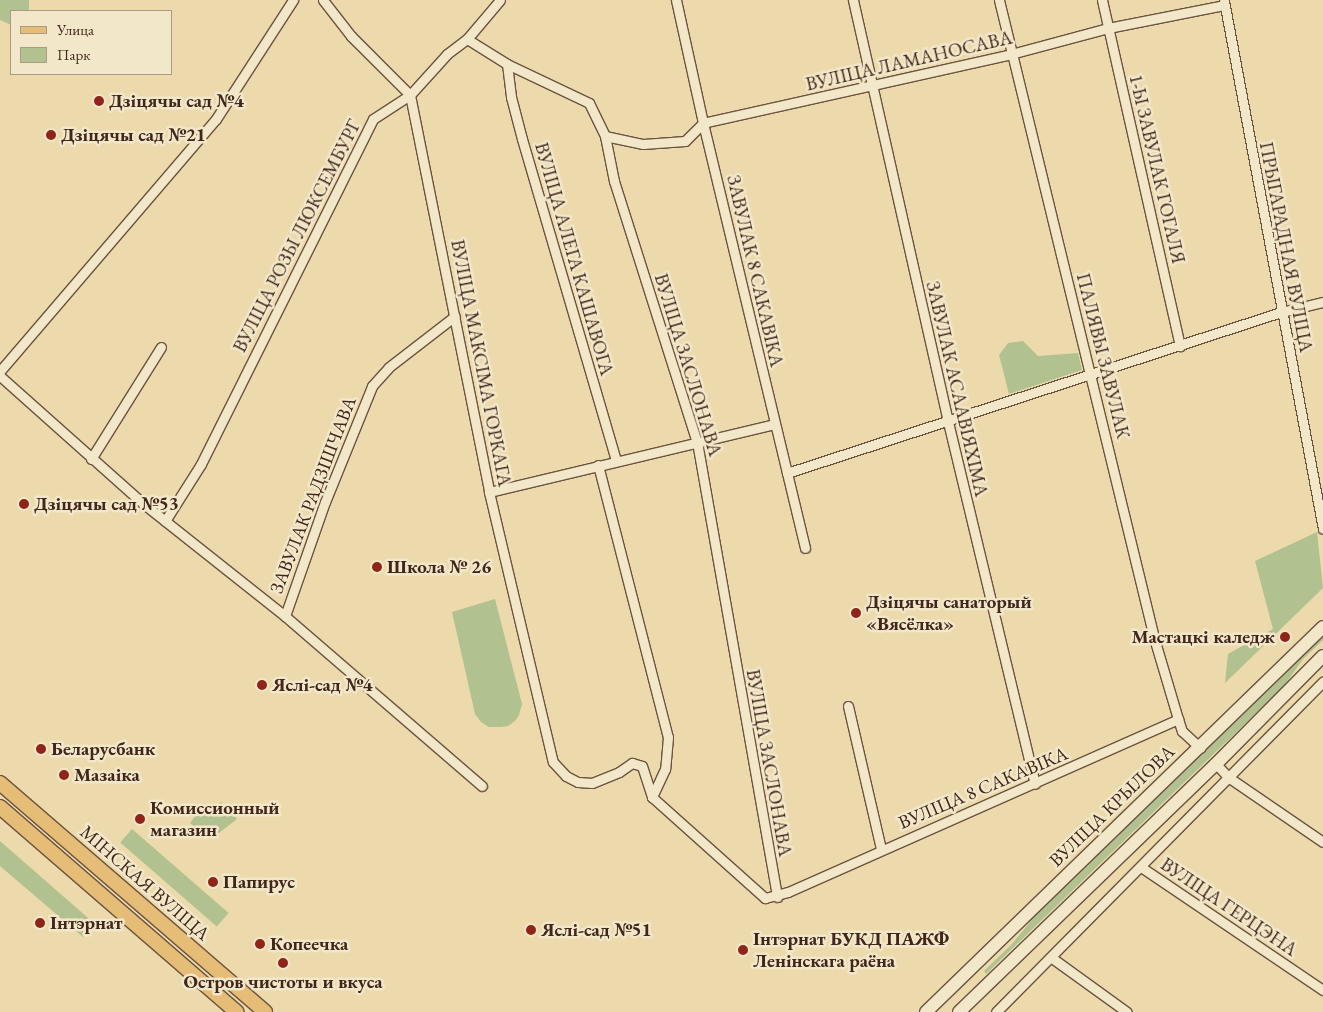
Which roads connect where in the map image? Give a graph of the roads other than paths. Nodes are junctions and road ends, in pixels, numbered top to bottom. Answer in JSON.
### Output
{"nodes":[{"id":1,"x":293,"y":0,"type":"edge"},
{"id":2,"x":323,"y":0,"type":"edge"},
{"id":3,"x":500,"y":0,"type":"edge"},
{"id":4,"x":676,"y":0,"type":"edge"},
{"id":5,"x":853,"y":0,"type":"edge"},
{"id":6,"x":999,"y":0,"type":"edge"},
{"id":7,"x":1102,"y":0,"type":"edge"},
{"id":8,"x":1224,"y":2,"type":"edge"},
{"id":9,"x":1108,"y":28,"type":"junction"},
{"id":10,"x":467,"y":39,"type":"junction"},
{"id":11,"x":1011,"y":54,"type":"junction"},
{"id":12,"x":507,"y":64,"type":"junction"},
{"id":13,"x":872,"y":87,"type":"junction"},
{"id":14,"x":410,"y":95,"type":"junction"},
{"id":15,"x":703,"y":123,"type":"junction"},
{"id":16,"x":605,"y":136,"type":"junction"},
{"id":17,"x":1323,"y":302,"type":"edge"},
{"id":18,"x":1282,"y":312,"type":"junction"},
{"id":19,"x":455,"y":316,"type":"junction"},
{"id":20,"x":1180,"y":346,"type":"junction"},
{"id":21,"x":161,"y":347,"type":"dead end"},
{"id":22,"x":0,"y":370,"type":"edge"},
{"id":23,"x":1090,"y":374,"type":"junction"},
{"id":24,"x":0,"y":376,"type":"edge"},
{"id":25,"x":948,"y":422,"type":"junction"},
{"id":26,"x":774,"y":424,"type":"junction"},
{"id":27,"x":697,"y":442,"type":"junction"},
{"id":28,"x":91,"y":459,"type":"junction"},
{"id":29,"x":616,"y":461,"type":"junction"},
{"id":30,"x":598,"y":465,"type":"junction"},
{"id":31,"x":787,"y":473,"type":"junction"},
{"id":32,"x":489,"y":492,"type":"junction"},
{"id":33,"x":164,"y":521,"type":"junction"},
{"id":34,"x":1323,"y":529,"type":"edge"},
{"id":35,"x":806,"y":548,"type":"dead end"},
{"id":36,"x":285,"y":616,"type":"junction"},
{"id":37,"x":1323,"y":627,"type":"edge"},
{"id":38,"x":1323,"y":656,"type":"edge"},
{"id":39,"x":1323,"y":681,"type":"edge"},
{"id":40,"x":848,"y":706,"type":"dead end"},
{"id":41,"x":1178,"y":719,"type":"junction"},
{"id":42,"x":1200,"y":748,"type":"junction"},
{"id":43,"x":1216,"y":764,"type":"junction"},
{"id":44,"x":1228,"y":776,"type":"junction"},
{"id":45,"x":0,"y":783,"type":"edge"},
{"id":46,"x":1035,"y":784,"type":"junction"},
{"id":47,"x":482,"y":786,"type":"dead end"},
{"id":48,"x":652,"y":797,"type":"junction"},
{"id":49,"x":0,"y":807,"type":"edge"},
{"id":50,"x":1323,"y":842,"type":"edge"},
{"id":51,"x":881,"y":849,"type":"junction"},
{"id":52,"x":1141,"y":867,"type":"junction"},
{"id":53,"x":777,"y":896,"type":"junction"},
{"id":54,"x":1052,"y":958,"type":"junction"},
{"id":55,"x":969,"y":970,"type":"junction"},
{"id":56,"x":985,"y":986,"type":"junction"},
{"id":57,"x":1323,"y":990,"type":"edge"},
{"id":58,"x":237,"y":1012,"type":"edge"},
{"id":59,"x":265,"y":1012,"type":"edge"},
{"id":60,"x":926,"y":1012,"type":"edge"},
{"id":61,"x":959,"y":1012,"type":"edge"},
{"id":62,"x":996,"y":1012,"type":"edge"},
{"id":63,"x":1128,"y":1012,"type":"edge"}],
"edges":[{"from":1,"to":22,"type":"street"},
{"from":2,"to":14,"type":"street"},
{"from":3,"to":10,"type":"street","name":"ВУЛІЦА РОЗЫ ЛЮКСЕМБУРГ"},
{"from":4,"to":15,"type":"street","name":"ЗАВУЛАК 8 САКАВІКА"},
{"from":5,"to":13,"type":"street","name":"ЗАВУЛАК АСААВІЯХІМА"},
{"from":6,"to":11,"type":"street","name":"ПАЛЯВЫ ЗАВУЛАК"},
{"from":7,"to":9,"type":"street","name":"1-Ы ЗАВУЛАК ГОГАЛЯ"},
{"from":8,"to":9,"type":"street","name":"ВУЛІЦА ЛАМАНОСАВА"},
{"from":8,"to":18,"type":"street","name":"ПРЫГАРАДНАЯ ВУЛІЦА"},
{"from":9,"to":11,"type":"street","name":"ВУЛІЦА ЛАМАНОСАВА"},
{"from":9,"to":20,"type":"street","name":"1-Ы ЗАВУЛАК ГОГАЛЯ"},
{"from":10,"to":12,"type":"street","name":"ВУЛІЦА ЗАСЛОНАВА"},
{"from":10,"to":14,"type":"street","name":"ВУЛІЦА РОЗЫ ЛЮКСЕМБУРГ"},
{"from":11,"to":13,"type":"street","name":"ВУЛІЦА ЛАМАНОСАВА"},
{"from":11,"to":23,"type":"street","name":"ПАЛЯВЫ ЗАВУЛАК"},
{"from":12,"to":16,"type":"street","name":"ВУЛІЦА ЗАСЛОНАВА"},
{"from":12,"to":29,"type":"street","name":"ВУЛІЦА АЛЕГА КАШАВОГА"},
{"from":13,"to":15,"type":"street","name":"ВУЛІЦА ЛАМАНОСАВА"},
{"from":13,"to":25,"type":"street","name":"ЗАВУЛАК АСААВІЯХІМА"},
{"from":14,"to":19,"type":"street","name":"ВУЛІЦА МАКСІМА ГОРКАГА"},
{"from":14,"to":33,"type":"street","name":"ВУЛІЦА РОЗЫ ЛЮКСЕМБУРГ"},
{"from":15,"to":16,"type":"street"},
{"from":15,"to":26,"type":"street","name":"ЗАВУЛАК 8 САКАВІКА"},
{"from":16,"to":27,"type":"street","name":"ВУЛІЦА ЗАСЛОНАВА"},
{"from":17,"to":18,"type":"street"},
{"from":18,"to":20,"type":"street"},
{"from":18,"to":34,"type":"street","name":"ПРЫГАРАДНАЯ ВУЛІЦА"},
{"from":19,"to":32,"type":"street","name":"ВУЛІЦА МАКСІМА ГОРКАГА"},
{"from":19,"to":36,"type":"street","name":"ЗАВУЛАК РАДЗІШЧАВА"},
{"from":20,"to":23,"type":"street"},
{"from":21,"to":28,"type":"street"},
{"from":23,"to":25,"type":"street"},
{"from":23,"to":41,"type":"street","name":"ПАЛЯВЫ ЗАВУЛАК"},
{"from":24,"to":28,"type":"street"},
{"from":25,"to":31,"type":"street"},
{"from":25,"to":46,"type":"street","name":"ЗАВУЛАК АСААВІЯХІМА"},
{"from":26,"to":27,"type":"street"},
{"from":26,"to":31,"type":"street","name":"ЗАВУЛАК 8 САКАВІКА"},
{"from":27,"to":29,"type":"street"},
{"from":27,"to":53,"type":"street","name":"ВУЛІЦА ЗАСЛОНАВА"},
{"from":28,"to":33,"type":"street"},
{"from":29,"to":30,"type":"street"},
{"from":30,"to":32,"type":"street"},
{"from":30,"to":48,"type":"street"},
{"from":31,"to":35,"type":"street","name":"ЗАВУЛАК 8 САКАВІКА"},
{"from":32,"to":48,"type":"street","name":"ВУЛІЦА МАКСІМА ГОРКАГА"},
{"from":33,"to":36,"type":"street"},
{"from":36,"to":47,"type":"street","name":"ЗАВУЛАК РАДЗІШЧАВА"},
{"from":37,"to":42,"type":"main road","name":"ВУЛІЦА КРЫЛОВА"},
{"from":38,"to":43,"type":"main road"},
{"from":39,"to":44,"type":"street"},
{"from":40,"to":51,"type":"street"},
{"from":41,"to":42,"type":"street"},
{"from":41,"to":46,"type":"street","name":"ВУЛІЦА 8 САКАВІКА"},
{"from":42,"to":55,"type":"main road","name":"ВУЛІЦА КРЫЛОВА"},
{"from":43,"to":44,"type":"street"},
{"from":43,"to":56,"type":"main road"},
{"from":44,"to":50,"type":"street"},
{"from":44,"to":52,"type":"street"},
{"from":45,"to":59,"type":"main road","name":"МІНСКАЯ ВУЛІЦА"},
{"from":46,"to":51,"type":"street","name":"ВУЛІЦА 8 САКАВІКА"},
{"from":48,"to":53,"type":"street","name":"ВУЛІЦА 8 САКАВІКА"},
{"from":49,"to":58,"type":"main road","name":"МІНСКАЯ ВУЛІЦА"},
{"from":51,"to":53,"type":"street","name":"ВУЛІЦА 8 САКАВІКА"},
{"from":52,"to":54,"type":"street"},
{"from":52,"to":57,"type":"street","name":"ВУЛІЦА ГЕРЦЭНА"},
{"from":54,"to":62,"type":"street"},
{"from":54,"to":63,"type":"street"},
{"from":55,"to":56,"type":"main road"},
{"from":55,"to":60,"type":"main road","name":"ВУЛІЦА КРЫЛОВА"},
{"from":56,"to":61,"type":"main road"}]}
